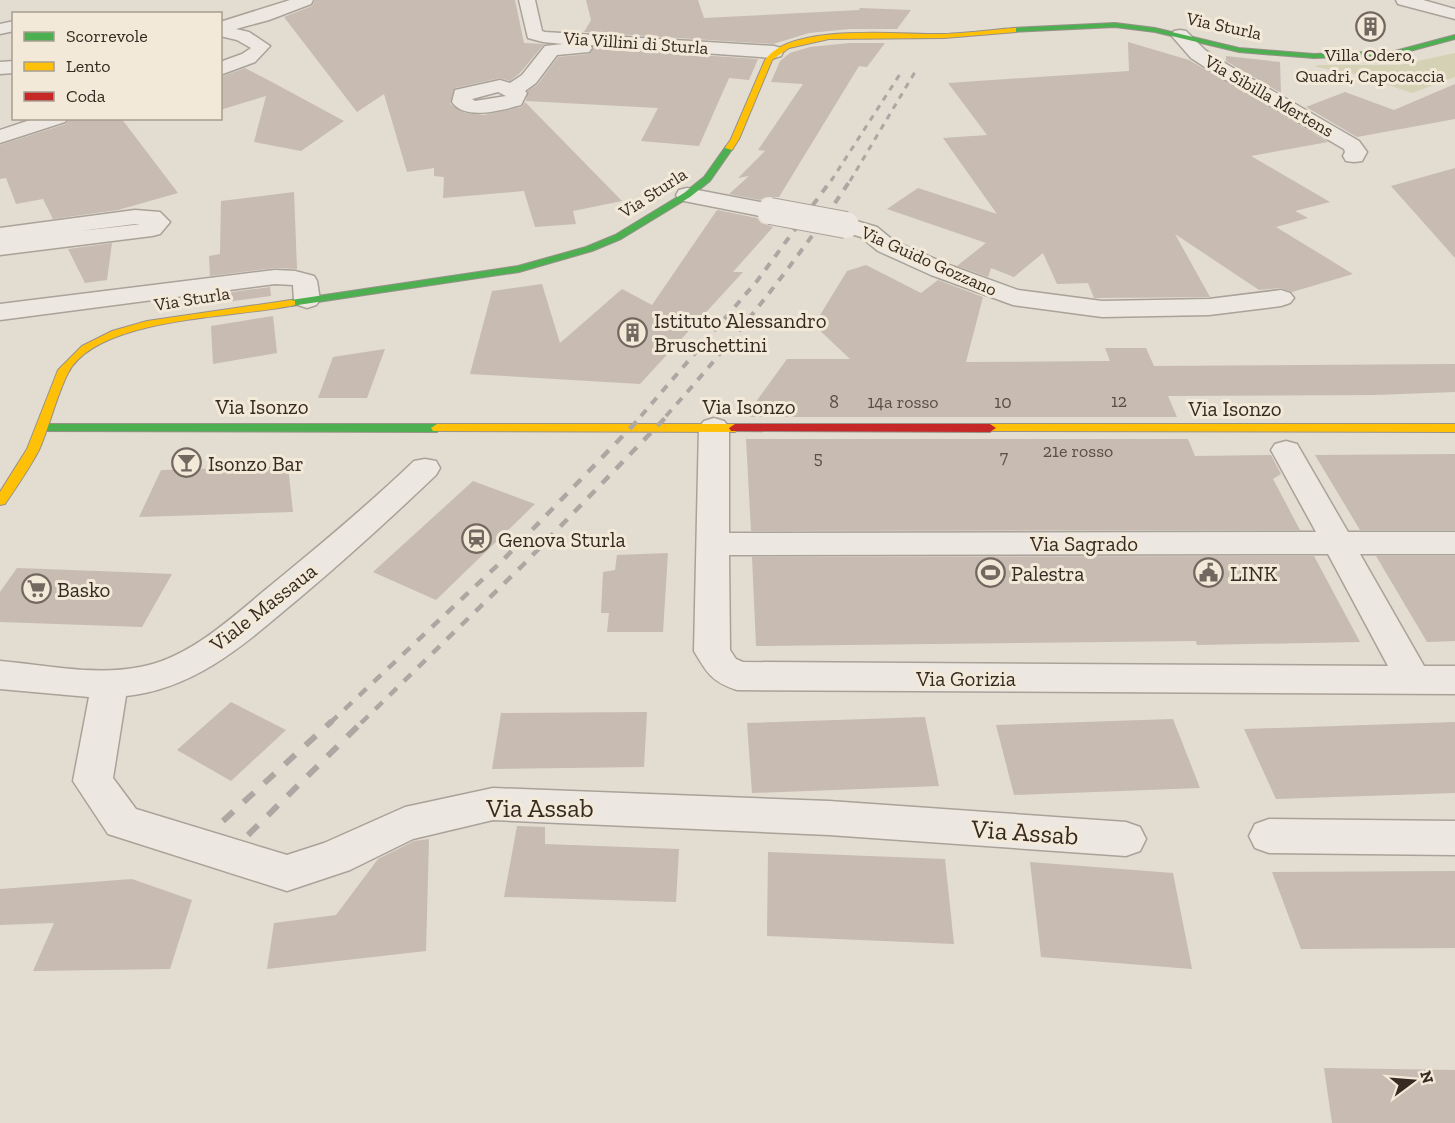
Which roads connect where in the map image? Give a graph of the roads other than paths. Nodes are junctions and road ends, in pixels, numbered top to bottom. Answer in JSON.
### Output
{"nodes":[{"id":1,"x":305,"y":0,"type":"edge"},
{"id":2,"x":527,"y":0,"type":"edge"},
{"id":3,"x":1404,"y":0,"type":"edge"},
{"id":4,"x":1455,"y":14,"type":"edge"},
{"id":5,"x":222,"y":29,"type":"edge"},
{"id":6,"x":222,"y":31,"type":"edge"},
{"id":7,"x":1180,"y":35,"type":"junction"},
{"id":8,"x":1455,"y":37,"type":"edge"},
{"id":9,"x":772,"y":55,"type":"junction"},
{"id":10,"x":222,"y":68,"type":"edge"},
{"id":11,"x":513,"y":90,"type":"dead end"},
{"id":12,"x":52,"y":120,"type":"edge"},
{"id":13,"x":0,"y":137,"type":"edge"},
{"id":14,"x":1353,"y":150,"type":"dead end"},
{"id":15,"x":687,"y":195,"type":"junction"},
{"id":16,"x":0,"y":235,"type":"edge"},
{"id":17,"x":0,"y":248,"type":"edge"},
{"id":18,"x":1281,"y":298,"type":"dead end"},
{"id":19,"x":307,"y":300,"type":"junction"},
{"id":20,"x":0,"y":312,"type":"edge"},
{"id":21,"x":714,"y":427,"type":"junction"},
{"id":22,"x":42,"y":428,"type":"junction"},
{"id":23,"x":1455,"y":428,"type":"edge"},
{"id":24,"x":1286,"y":450,"type":"dead end"},
{"id":25,"x":425,"y":468,"type":"dead end"},
{"id":26,"x":0,"y":501,"type":"edge"},
{"id":27,"x":1338,"y":543,"type":"junction"},
{"id":28,"x":1455,"y":543,"type":"edge"},
{"id":29,"x":713,"y":544,"type":"junction"},
{"id":30,"x":0,"y":675,"type":"edge"},
{"id":31,"x":1414,"y":680,"type":"junction"},
{"id":32,"x":1455,"y":680,"type":"edge"},
{"id":33,"x":110,"y":683,"type":"junction"},
{"id":34,"x":1269,"y":836,"type":"dead end"},
{"id":35,"x":1455,"y":838,"type":"edge"},
{"id":36,"x":1126,"y":839,"type":"dead end"}],
"edges":[{"from":1,"to":5,"type":"street"},
{"from":2,"to":9,"type":"street","name":"Via Villini di Sturla"},
{"from":3,"to":4,"type":"street"},
{"from":6,"to":10,"type":"street"},
{"from":7,"to":8,"type":"street","name":"Via Sturla"},
{"from":7,"to":9,"type":"street","name":"Via Sturla"},
{"from":7,"to":14,"type":"street","name":"Via Sibilla Mertens"},
{"from":9,"to":11,"type":"street"},
{"from":9,"to":15,"type":"street","name":"Via Sturla"},
{"from":12,"to":13,"type":"street"},
{"from":15,"to":18,"type":"street","name":"Via Guido Gozzano","bridge":true},
{"from":15,"to":19,"type":"street","name":"Via Sturla"},
{"from":16,"to":17,"type":"street"},
{"from":19,"to":20,"type":"street"},
{"from":19,"to":22,"type":"street","name":"Via Sturla"},
{"from":21,"to":22,"type":"street","name":"Via Isonzo"},
{"from":21,"to":23,"type":"street","name":"Via Isonzo"},
{"from":21,"to":29,"type":"street","name":"Via Gorizia"},
{"from":22,"to":26,"type":"street","name":"Via Sturla"},
{"from":24,"to":27,"type":"street"},
{"from":25,"to":33,"type":"street","name":"Viale Massaua"},
{"from":27,"to":28,"type":"street","name":"Via Sagrado"},
{"from":27,"to":29,"type":"street","name":"Via Sagrado"},
{"from":27,"to":31,"type":"street"},
{"from":29,"to":31,"type":"street","name":"Via Gorizia"},
{"from":30,"to":33,"type":"street","name":"Viale Massaua"},
{"from":31,"to":32,"type":"street","name":"Via Gorizia"},
{"from":33,"to":36,"type":"street","name":"Via Assab"},
{"from":34,"to":35,"type":"street"}]}
